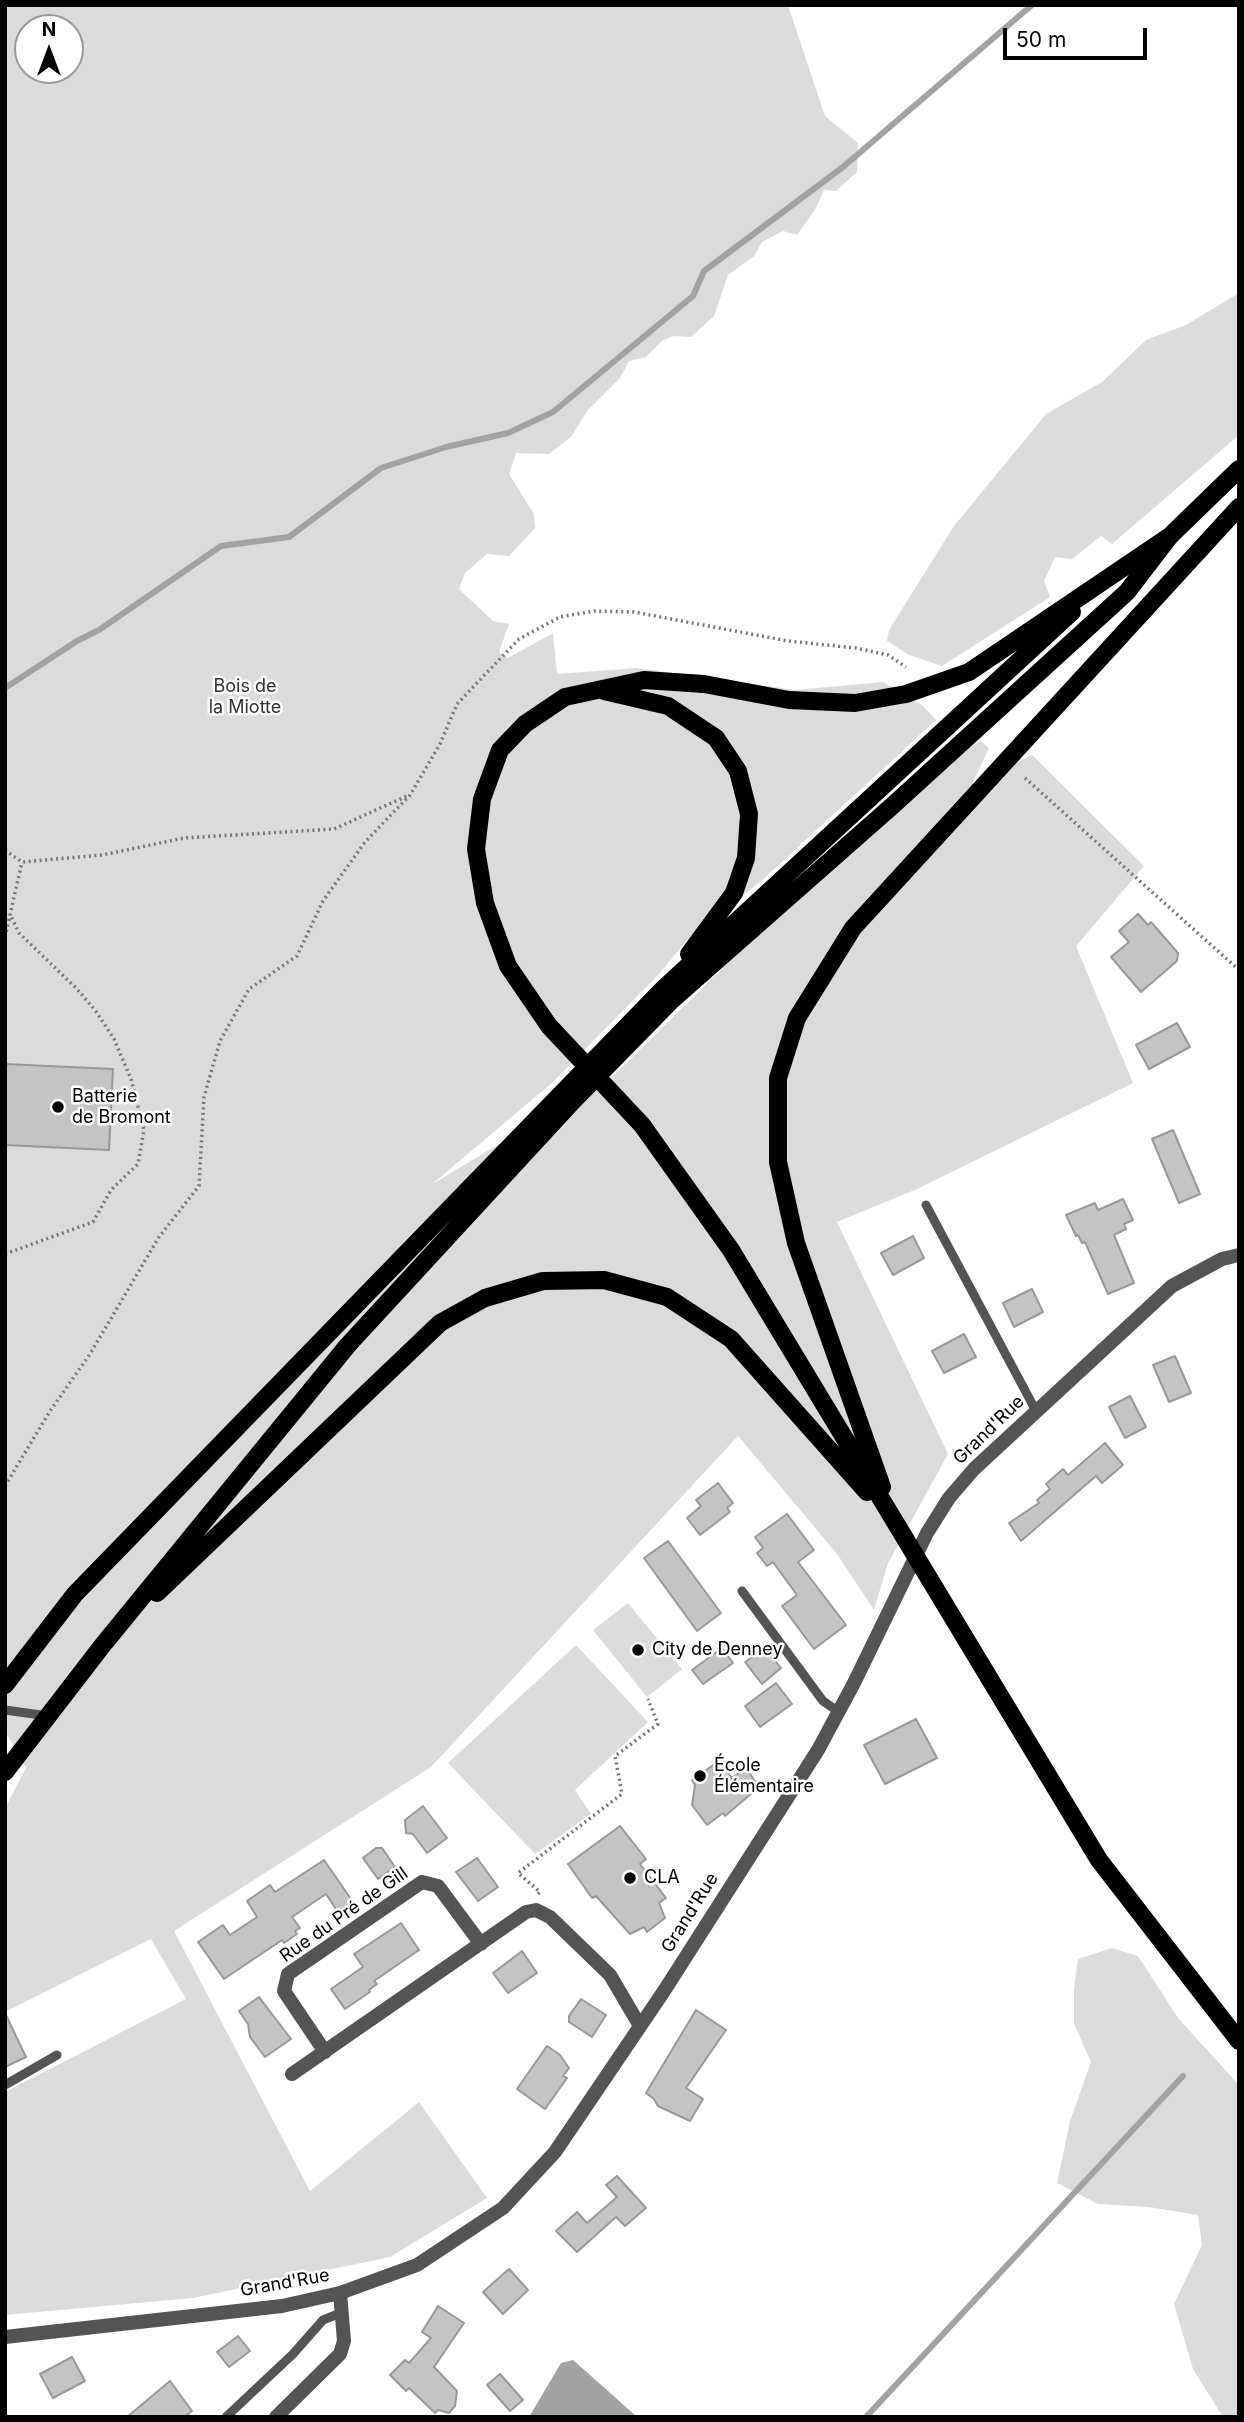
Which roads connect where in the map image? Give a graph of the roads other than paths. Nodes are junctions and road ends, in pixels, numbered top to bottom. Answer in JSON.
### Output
{"nodes":[{"id":1,"x":1239,"y":469,"type":"edge"},
{"id":2,"x":1239,"y":507,"type":"edge"},
{"id":3,"x":1170,"y":536,"type":"junction"},
{"id":4,"x":1116,"y":572,"type":"junction"},
{"id":5,"x":598,"y":689,"type":"junction"},
{"id":6,"x":664,"y":988,"type":"junction"},
{"id":7,"x":608,"y":1056,"type":"junction"},
{"id":8,"x":569,"y":1097,"type":"junction"},
{"id":9,"x":926,"y":1205,"type":"dead end"},
{"id":10,"x":1239,"y":1255,"type":"edge"},
{"id":11,"x":1036,"y":1411,"type":"junction"},
{"id":12,"x":895,"y":1524,"type":"junction"},
{"id":13,"x":742,"y":1591,"type":"dead end"},
{"id":14,"x":102,"y":1646,"type":"junction"},
{"id":15,"x":5,"y":1685,"type":"edge"},
{"id":16,"x":6,"y":1712,"type":"edge"},
{"id":17,"x":839,"y":1712,"type":"junction"},
{"id":18,"x":48,"y":1716,"type":"junction"},
{"id":19,"x":5,"y":1772,"type":"edge"},
{"id":20,"x":481,"y":1944,"type":"junction"},
{"id":21,"x":640,"y":2026,"type":"junction"},
{"id":22,"x":1239,"y":2041,"type":"edge"},
{"id":23,"x":325,"y":2052,"type":"junction"},
{"id":24,"x":57,"y":2054,"type":"dead end"},
{"id":25,"x":292,"y":2074,"type":"dead end"},
{"id":26,"x":5,"y":2085,"type":"edge"},
{"id":27,"x":340,"y":2293,"type":"junction"},
{"id":28,"x":343,"y":2312,"type":"junction"},
{"id":29,"x":5,"y":2337,"type":"edge"},
{"id":30,"x":226,"y":2417,"type":"edge"},
{"id":31,"x":276,"y":2417,"type":"edge"}],
"edges":[{"from":1,"to":3,"type":"main road"},
{"from":2,"to":12,"type":"main road"},
{"from":3,"to":4,"type":"main road"},
{"from":3,"to":7,"type":"main road"},
{"from":4,"to":5,"type":"main road"},
{"from":4,"to":6,"type":"main road"},
{"from":5,"to":6,"type":"main road"},
{"from":5,"to":12,"type":"main road"},
{"from":6,"to":7,"type":"main road"},
{"from":7,"to":8,"type":"main road"},
{"from":8,"to":14,"type":"main road"},
{"from":8,"to":15,"type":"main road"},
{"from":9,"to":11,"type":"lane"},
{"from":10,"to":11,"type":"street","name":"Grand'Rue"},
{"from":11,"to":17,"type":"street","name":"Grand'Rue"},
{"from":12,"to":14,"type":"main road"},
{"from":12,"to":22,"type":"main road"},
{"from":13,"to":17,"type":"lane"},
{"from":14,"to":18,"type":"main road"},
{"from":16,"to":18,"type":"lane"},
{"from":17,"to":21,"type":"street","name":"Grand'Rue"},
{"from":18,"to":19,"type":"main road"},
{"from":20,"to":21,"type":"street"},
{"from":20,"to":23,"type":"street"},
{"from":20,"to":23,"type":"street","name":"Rue du Pré de Gill"},
{"from":21,"to":27,"type":"street","name":"Grand'Rue"},
{"from":23,"to":25,"type":"street"},
{"from":24,"to":26,"type":"lane"},
{"from":27,"to":28,"type":"street"},
{"from":27,"to":29,"type":"street","name":"Grand'Rue"},
{"from":28,"to":30,"type":"lane"},
{"from":28,"to":31,"type":"street"}]}
